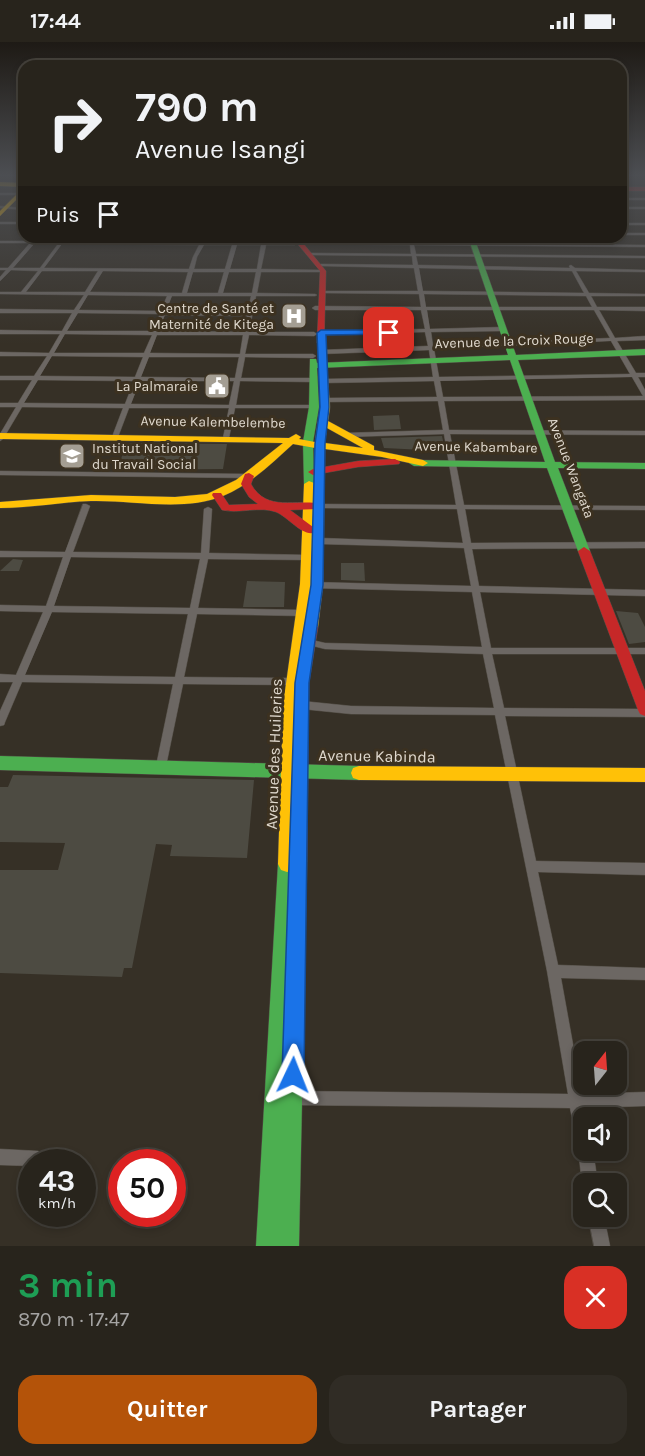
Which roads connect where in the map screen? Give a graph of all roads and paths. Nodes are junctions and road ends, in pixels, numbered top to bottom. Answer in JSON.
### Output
{"nodes":[{"id":1,"x":627,"y":234,"type":"edge"},
{"id":2,"x":645,"y":234,"type":"edge"},
{"id":3,"x":18,"y":240,"type":"edge"},
{"id":4,"x":0,"y":242,"type":"edge"},
{"id":5,"x":32,"y":243,"type":"edge"},
{"id":6,"x":60,"y":243,"type":"edge"},
{"id":7,"x":202,"y":243,"type":"edge"},
{"id":8,"x":234,"y":243,"type":"edge"},
{"id":9,"x":264,"y":243,"type":"edge"},
{"id":10,"x":297,"y":243,"type":"edge"},
{"id":11,"x":298,"y":243,"type":"edge"},
{"id":12,"x":365,"y":243,"type":"edge"},
{"id":13,"x":412,"y":245,"type":"junction"},
{"id":14,"x":559,"y":245,"type":"junction"},
{"id":15,"x":642,"y":246,"type":"edge"},
{"id":16,"x":476,"y":252,"type":"edge"},
{"id":17,"x":310,"y":254,"type":"junction"},
{"id":18,"x":414,"y":254,"type":"junction"},
{"id":19,"x":645,"y":255,"type":"edge"},
{"id":20,"x":565,"y":256,"type":"junction"},
{"id":21,"x":416,"y":266,"type":"junction"},
{"id":22,"x":0,"y":269,"type":"edge"},
{"id":23,"x":10,"y":269,"type":"junction"},
{"id":24,"x":41,"y":269,"type":"junction"},
{"id":25,"x":320,"y":269,"type":"junction"},
{"id":26,"x":573,"y":269,"type":"junction"},
{"id":27,"x":101,"y":270,"type":"junction"},
{"id":28,"x":191,"y":270,"type":"junction"},
{"id":29,"x":227,"y":270,"type":"junction"},
{"id":30,"x":259,"y":271,"type":"junction"},
{"id":31,"x":645,"y":272,"type":"edge"},
{"id":32,"x":0,"y":280,"type":"edge"},
{"id":33,"x":420,"y":292,"type":"junction"},
{"id":34,"x":0,"y":293,"type":"edge"},
{"id":35,"x":23,"y":293,"type":"junction"},
{"id":36,"x":87,"y":294,"type":"junction"},
{"id":37,"x":170,"y":294,"type":"junction"},
{"id":38,"x":490,"y":294,"type":"junction"},
{"id":39,"x":184,"y":295,"type":"junction"},
{"id":40,"x":220,"y":295,"type":"junction"},
{"id":41,"x":253,"y":295,"type":"junction"},
{"id":42,"x":587,"y":295,"type":"junction"},
{"id":43,"x":645,"y":295,"type":"edge"},
{"id":44,"x":316,"y":300,"type":"junction"},
{"id":45,"x":423,"y":309,"type":"junction"},
{"id":46,"x":495,"y":309,"type":"junction"},
{"id":47,"x":596,"y":309,"type":"junction"},
{"id":48,"x":645,"y":309,"type":"edge"},
{"id":49,"x":0,"y":311,"type":"edge"},
{"id":50,"x":76,"y":312,"type":"junction"},
{"id":51,"x":162,"y":313,"type":"junction"},
{"id":52,"x":248,"y":314,"type":"junction"},
{"id":53,"x":503,"y":329,"type":"junction"},
{"id":54,"x":0,"y":332,"type":"edge"},
{"id":55,"x":64,"y":332,"type":"junction"},
{"id":56,"x":428,"y":332,"type":"junction"},
{"id":57,"x":153,"y":333,"type":"junction"},
{"id":58,"x":318,"y":333,"type":"junction"},
{"id":59,"x":245,"y":334,"type":"junction"},
{"id":60,"x":645,"y":338,"type":"edge"},
{"id":61,"x":613,"y":339,"type":"junction"},
{"id":62,"x":510,"y":352,"type":"junction"},
{"id":63,"x":645,"y":352,"type":"edge"},
{"id":64,"x":620,"y":353,"type":"junction"},
{"id":65,"x":0,"y":354,"type":"edge"},
{"id":66,"x":50,"y":354,"type":"junction"},
{"id":67,"x":145,"y":355,"type":"junction"},
{"id":68,"x":243,"y":355,"type":"junction"},
{"id":69,"x":432,"y":355,"type":"junction"},
{"id":70,"x":318,"y":367,"type":"junction"},
{"id":71,"x":632,"y":375,"type":"junction"},
{"id":72,"x":645,"y":375,"type":"edge"},
{"id":73,"x":0,"y":378,"type":"edge"},
{"id":74,"x":34,"y":379,"type":"junction"},
{"id":75,"x":138,"y":379,"type":"junction"},
{"id":76,"x":520,"y":379,"type":"junction"},
{"id":77,"x":238,"y":380,"type":"junction"},
{"id":78,"x":437,"y":380,"type":"junction"},
{"id":79,"x":645,"y":397,"type":"edge"},
{"id":80,"x":442,"y":399,"type":"junction"},
{"id":81,"x":528,"y":399,"type":"junction"},
{"id":82,"x":319,"y":404,"type":"junction"},
{"id":83,"x":0,"y":405,"type":"edge"},
{"id":84,"x":19,"y":405,"type":"junction"},
{"id":85,"x":128,"y":406,"type":"junction"},
{"id":86,"x":233,"y":406,"type":"junction"},
{"id":87,"x":316,"y":423,"type":"junction"},
{"id":88,"x":446,"y":432,"type":"junction"},
{"id":89,"x":539,"y":433,"type":"junction"},
{"id":90,"x":645,"y":433,"type":"edge"},
{"id":91,"x":344,"y":435,"type":"junction"},
{"id":92,"x":0,"y":437,"type":"edge"},
{"id":93,"x":116,"y":437,"type":"junction"},
{"id":94,"x":226,"y":438,"type":"junction"},
{"id":95,"x":292,"y":441,"type":"junction"},
{"id":96,"x":314,"y":443,"type":"junction"},
{"id":97,"x":382,"y":454,"type":"junction"},
{"id":98,"x":423,"y":463,"type":"junction"},
{"id":99,"x":452,"y":464,"type":"junction"},
{"id":100,"x":551,"y":465,"type":"junction"},
{"id":101,"x":645,"y":466,"type":"edge"},
{"id":102,"x":314,"y":472,"type":"junction"},
{"id":103,"x":0,"y":473,"type":"edge"},
{"id":104,"x":249,"y":476,"type":"junction"},
{"id":105,"x":217,"y":495,"type":"junction"},
{"id":106,"x":0,"y":505,"type":"edge"},
{"id":107,"x":86,"y":506,"type":"dead end"},
{"id":108,"x":315,"y":506,"type":"junction"},
{"id":109,"x":275,"y":508,"type":"junction"},
{"id":110,"x":460,"y":508,"type":"junction"},
{"id":111,"x":568,"y":508,"type":"junction"},
{"id":112,"x":645,"y":508,"type":"edge"},
{"id":113,"x":208,"y":509,"type":"dead end"},
{"id":114,"x":309,"y":530,"type":"junction"},
{"id":115,"x":320,"y":541,"type":"junction"},
{"id":116,"x":645,"y":545,"type":"edge"},
{"id":117,"x":469,"y":546,"type":"junction"},
{"id":118,"x":584,"y":547,"type":"junction"},
{"id":119,"x":0,"y":554,"type":"edge"},
{"id":120,"x":68,"y":554,"type":"junction"},
{"id":121,"x":205,"y":556,"type":"junction"},
{"id":122,"x":307,"y":557,"type":"junction"},
{"id":123,"x":311,"y":585,"type":"junction"},
{"id":124,"x":476,"y":588,"type":"junction"},
{"id":125,"x":600,"y":592,"type":"junction"},
{"id":126,"x":645,"y":593,"type":"edge"},
{"id":127,"x":0,"y":608,"type":"edge"},
{"id":128,"x":49,"y":608,"type":"junction"},
{"id":129,"x":194,"y":611,"type":"junction"},
{"id":130,"x":303,"y":613,"type":"junction"},
{"id":131,"x":308,"y":642,"type":"junction"},
{"id":132,"x":622,"y":650,"type":"junction"},
{"id":133,"x":487,"y":651,"type":"junction"},
{"id":134,"x":645,"y":651,"type":"edge"},
{"id":135,"x":0,"y":678,"type":"edge"},
{"id":136,"x":19,"y":678,"type":"junction"},
{"id":137,"x":179,"y":680,"type":"junction"},
{"id":138,"x":292,"y":682,"type":"junction"},
{"id":139,"x":302,"y":705,"type":"junction"},
{"id":140,"x":501,"y":711,"type":"junction"},
{"id":141,"x":645,"y":711,"type":"edge"},
{"id":142,"x":0,"y":722,"type":"edge"},
{"id":143,"x":0,"y":763,"type":"edge"},
{"id":144,"x":161,"y":766,"type":"junction"},
{"id":145,"x":295,"y":772,"type":"junction"},
{"id":146,"x":514,"y":774,"type":"junction"},
{"id":147,"x":645,"y":775,"type":"edge"},
{"id":148,"x":532,"y":866,"type":"junction"},
{"id":149,"x":645,"y":869,"type":"edge"},
{"id":150,"x":553,"y":971,"type":"junction"},
{"id":151,"x":645,"y":974,"type":"edge"},
{"id":152,"x":275,"y":1097,"type":"junction"},
{"id":153,"x":292,"y":1098,"type":"junction"},
{"id":154,"x":645,"y":1099,"type":"edge"},
{"id":155,"x":576,"y":1101,"type":"junction"},
{"id":156,"x":577,"y":1107,"type":"edge"},
{"id":157,"x":0,"y":1157,"type":"edge"},
{"id":158,"x":18,"y":1158,"type":"edge"},
{"id":159,"x":598,"y":1227,"type":"edge"},
{"id":160,"x":268,"y":1246,"type":"edge"},
{"id":161,"x":287,"y":1246,"type":"edge"},
{"id":162,"x":602,"y":1246,"type":"edge"}],
"edges":[{"from":1,"to":2,"type":"street"},
{"from":3,"to":4,"type":"street"},
{"from":5,"to":23,"type":"street"},
{"from":6,"to":24,"type":"street"},
{"from":7,"to":28,"type":"street"},
{"from":8,"to":29,"type":"street"},
{"from":9,"to":30,"type":"street"},
{"from":10,"to":25,"type":"main road"},
{"from":11,"to":17,"type":"main road"},
{"from":12,"to":13,"type":"street"},
{"from":13,"to":16,"type":"street"},
{"from":13,"to":18,"type":"street"},
{"from":14,"to":15,"type":"street"},
{"from":14,"to":16,"type":"street"},
{"from":14,"to":20,"type":"street"},
{"from":15,"to":19,"type":"street"},
{"from":16,"to":18,"type":"street"},
{"from":16,"to":20,"type":"street"},
{"from":16,"to":21,"type":"street"},
{"from":16,"to":26,"type":"street"},
{"from":16,"to":38,"type":"main road","name":"Avenue Wangata"},
{"from":17,"to":18,"type":"street"},
{"from":17,"to":25,"type":"main road"},
{"from":18,"to":21,"type":"street"},
{"from":19,"to":20,"type":"street"},
{"from":20,"to":26,"type":"street"},
{"from":21,"to":25,"type":"street"},
{"from":21,"to":33,"type":"street"},
{"from":22,"to":23,"type":"street"},
{"from":23,"to":24,"type":"street"},
{"from":23,"to":32,"type":"street"},
{"from":24,"to":27,"type":"street"},
{"from":24,"to":35,"type":"street"},
{"from":25,"to":30,"type":"street"},
{"from":25,"to":44,"type":"main road","name":"Avenue des Huileries"},
{"from":26,"to":31,"type":"street"},
{"from":26,"to":42,"type":"street"},
{"from":27,"to":28,"type":"street"},
{"from":27,"to":36,"type":"street"},
{"from":28,"to":29,"type":"street"},
{"from":28,"to":39,"type":"street"},
{"from":29,"to":30,"type":"street"},
{"from":29,"to":40,"type":"street"},
{"from":30,"to":41,"type":"street"},
{"from":33,"to":38,"type":"street"},
{"from":33,"to":44,"type":"street"},
{"from":33,"to":45,"type":"street"},
{"from":34,"to":35,"type":"street"},
{"from":35,"to":36,"type":"street"},
{"from":36,"to":37,"type":"street"},
{"from":36,"to":50,"type":"street"},
{"from":37,"to":39,"type":"street"},
{"from":37,"to":51,"type":"street"},
{"from":38,"to":42,"type":"street"},
{"from":38,"to":46,"type":"main road","name":"Avenue Wangata"},
{"from":39,"to":40,"type":"street"},
{"from":40,"to":41,"type":"street"},
{"from":41,"to":44,"type":"street"},
{"from":41,"to":52,"type":"street"},
{"from":42,"to":43,"type":"street"},
{"from":42,"to":47,"type":"street"},
{"from":44,"to":45,"type":"street"},
{"from":44,"to":58,"type":"main road","name":"Avenue des Huileries"},
{"from":45,"to":46,"type":"street"},
{"from":45,"to":56,"type":"street"},
{"from":46,"to":47,"type":"street"},
{"from":46,"to":53,"type":"main road","name":"Avenue Wangata"},
{"from":47,"to":48,"type":"street"},
{"from":47,"to":61,"type":"street"},
{"from":49,"to":50,"type":"street"},
{"from":50,"to":51,"type":"street"},
{"from":50,"to":55,"type":"street"},
{"from":51,"to":52,"type":"street"},
{"from":51,"to":57,"type":"street"},
{"from":52,"to":59,"type":"street"},
{"from":53,"to":56,"type":"street"},
{"from":53,"to":62,"type":"main road","name":"Avenue Wangata"},
{"from":54,"to":55,"type":"street"},
{"from":55,"to":57,"type":"street"},
{"from":55,"to":66,"type":"street"},
{"from":56,"to":58,"type":"street"},
{"from":56,"to":69,"type":"street"},
{"from":57,"to":59,"type":"street"},
{"from":57,"to":67,"type":"street"},
{"from":58,"to":59,"type":"street"},
{"from":58,"to":70,"type":"main road","name":"Avenue des Huileries"},
{"from":59,"to":68,"type":"street"},
{"from":60,"to":61,"type":"street"},
{"from":61,"to":62,"type":"street"},
{"from":61,"to":64,"type":"street"},
{"from":62,"to":64,"type":"main road","name":"Avenue de la Croix Rouge"},
{"from":62,"to":69,"type":"main road","name":"Avenue de la Croix Rouge"},
{"from":62,"to":76,"type":"main road","name":"Avenue Wangata"},
{"from":63,"to":64,"type":"main road","name":"Avenue de la Croix Rouge"},
{"from":64,"to":71,"type":"street"},
{"from":65,"to":66,"type":"street"},
{"from":66,"to":67,"type":"street"},
{"from":66,"to":74,"type":"street"},
{"from":67,"to":68,"type":"street"},
{"from":67,"to":75,"type":"street"},
{"from":68,"to":70,"type":"street"},
{"from":68,"to":77,"type":"street"},
{"from":69,"to":70,"type":"main road","name":"Avenue de la Croix Rouge"},
{"from":69,"to":78,"type":"street"},
{"from":70,"to":77,"type":"street"},
{"from":70,"to":78,"type":"street"},
{"from":70,"to":82,"type":"main road","name":"Avenue des Huileries"},
{"from":71,"to":72,"type":"street"},
{"from":71,"to":76,"type":"street"},
{"from":71,"to":79,"type":"street"},
{"from":73,"to":74,"type":"street"},
{"from":74,"to":75,"type":"street"},
{"from":74,"to":84,"type":"street"},
{"from":75,"to":77,"type":"street"},
{"from":75,"to":85,"type":"street"},
{"from":76,"to":78,"type":"street"},
{"from":76,"to":81,"type":"main road","name":"Avenue Wangata"},
{"from":77,"to":86,"type":"street"},
{"from":78,"to":80,"type":"street"},
{"from":79,"to":81,"type":"street"},
{"from":80,"to":81,"type":"street"},
{"from":80,"to":82,"type":"street"},
{"from":80,"to":88,"type":"street"},
{"from":81,"to":89,"type":"main road","name":"Avenue Wangata"},
{"from":82,"to":86,"type":"street"},
{"from":82,"to":87,"type":"main road","name":"Avenue des Huileries"},
{"from":83,"to":84,"type":"street"},
{"from":84,"to":85,"type":"street"},
{"from":84,"to":92,"type":"street"},
{"from":85,"to":86,"type":"street"},
{"from":85,"to":93,"type":"street"},
{"from":86,"to":94,"type":"street"},
{"from":87,"to":91,"type":"main road"},
{"from":87,"to":95,"type":"main road"},
{"from":87,"to":96,"type":"main road","name":"Avenue des Huileries"},
{"from":88,"to":89,"type":"street"},
{"from":88,"to":91,"type":"street"},
{"from":88,"to":99,"type":"street"},
{"from":89,"to":90,"type":"street"},
{"from":89,"to":100,"type":"main road","name":"Avenue Wangata"},
{"from":91,"to":97,"type":"main road"},
{"from":92,"to":93,"type":"main road","name":"Avenue Kalembelembe"},
{"from":93,"to":94,"type":"main road","name":"Avenue Kalembelembe"},
{"from":94,"to":95,"type":"main road","name":"Avenue Kalembelembe"},
{"from":95,"to":96,"type":"main road","name":"Avenue Kalembelembe"},
{"from":95,"to":104,"type":"main road"},
{"from":96,"to":97,"type":"main road","name":"Avenue Kalembelembe"},
{"from":96,"to":102,"type":"main road","name":"Avenue des Huileries"},
{"from":97,"to":98,"type":"main road","name":"Avenue Kalembelembe"},
{"from":98,"to":99,"type":"main road","name":"Avenue Kabambare"},
{"from":98,"to":102,"type":"main road","name":"Avenue Kabambare"},
{"from":99,"to":100,"type":"main road","name":"Avenue Kabambare"},
{"from":99,"to":110,"type":"street"},
{"from":100,"to":101,"type":"main road","name":"Avenue Kabambare"},
{"from":100,"to":111,"type":"main road","name":"Avenue Wangata"},
{"from":102,"to":108,"type":"main road","name":"Avenue des Huileries"},
{"from":103,"to":104,"type":"street"},
{"from":104,"to":105,"type":"main road"},
{"from":104,"to":109,"type":"main road"},
{"from":105,"to":106,"type":"main road"},
{"from":105,"to":109,"type":"main road"},
{"from":107,"to":120,"type":"street"},
{"from":108,"to":109,"type":"main road"},
{"from":108,"to":110,"type":"street"},
{"from":108,"to":114,"type":"main road","name":"Avenue des Huileries"},
{"from":108,"to":115,"type":"main road","name":"Avenue des Huileries"},
{"from":109,"to":114,"type":"main road"},
{"from":110,"to":111,"type":"street"},
{"from":110,"to":117,"type":"street"},
{"from":111,"to":112,"type":"street"},
{"from":111,"to":118,"type":"main road","name":"Avenue Wangata"},
{"from":113,"to":121,"type":"street"},
{"from":114,"to":122,"type":"main road","name":"Avenue des Huileries"},
{"from":115,"to":117,"type":"street"},
{"from":115,"to":123,"type":"main road","name":"Avenue des Huileries"},
{"from":116,"to":118,"type":"street"},
{"from":117,"to":118,"type":"street"},
{"from":117,"to":124,"type":"street"},
{"from":118,"to":125,"type":"main road","name":"Avenue Wangata"},
{"from":119,"to":120,"type":"street"},
{"from":120,"to":121,"type":"street"},
{"from":120,"to":128,"type":"street"},
{"from":121,"to":122,"type":"street"},
{"from":121,"to":129,"type":"street"},
{"from":122,"to":123,"type":"main road","name":"Avenue des Huileries"},
{"from":123,"to":124,"type":"street"},
{"from":123,"to":130,"type":"main road","name":"Avenue des Huileries"},
{"from":123,"to":131,"type":"main road","name":"Avenue des Huileries"},
{"from":124,"to":125,"type":"street"},
{"from":124,"to":133,"type":"street"},
{"from":125,"to":126,"type":"street"},
{"from":125,"to":132,"type":"main road","name":"Avenue Wangata"},
{"from":127,"to":128,"type":"street"},
{"from":128,"to":129,"type":"street"},
{"from":128,"to":136,"type":"street"},
{"from":129,"to":130,"type":"street"},
{"from":129,"to":137,"type":"street"},
{"from":130,"to":138,"type":"main road","name":"Avenue des Huileries"},
{"from":131,"to":133,"type":"street"},
{"from":131,"to":139,"type":"main road","name":"Avenue des Huileries"},
{"from":132,"to":133,"type":"street"},
{"from":132,"to":134,"type":"street"},
{"from":132,"to":141,"type":"main road","name":"Avenue Wangata"},
{"from":133,"to":140,"type":"street"},
{"from":135,"to":136,"type":"street"},
{"from":136,"to":137,"type":"street"},
{"from":136,"to":142,"type":"street"},
{"from":137,"to":138,"type":"street"},
{"from":137,"to":144,"type":"street"},
{"from":138,"to":145,"type":"main road","name":"Avenue des Huileries"},
{"from":139,"to":140,"type":"street"},
{"from":139,"to":145,"type":"main road","name":"Avenue des Huileries"},
{"from":140,"to":141,"type":"street"},
{"from":140,"to":146,"type":"street"},
{"from":143,"to":144,"type":"main road","name":"Avenue Kabinda"},
{"from":144,"to":145,"type":"main road","name":"Avenue Kabinda"},
{"from":145,"to":146,"type":"main road","name":"Avenue Kabinda"},
{"from":145,"to":152,"type":"main road","name":"Avenue des Huileries"},
{"from":145,"to":153,"type":"main road","name":"Avenue des Huileries"},
{"from":146,"to":147,"type":"main road","name":"Avenue Kabinda"},
{"from":146,"to":148,"type":"street"},
{"from":148,"to":149,"type":"street"},
{"from":148,"to":150,"type":"street"},
{"from":150,"to":151,"type":"street"},
{"from":150,"to":155,"type":"street"},
{"from":152,"to":153,"type":"street"},
{"from":152,"to":160,"type":"main road","name":"Avenue des Huileries"},
{"from":153,"to":155,"type":"street"},
{"from":153,"to":161,"type":"main road","name":"Avenue des Huileries"},
{"from":154,"to":155,"type":"street"},
{"from":155,"to":156,"type":"street"},
{"from":157,"to":158,"type":"street"},
{"from":159,"to":162,"type":"street"}]}
